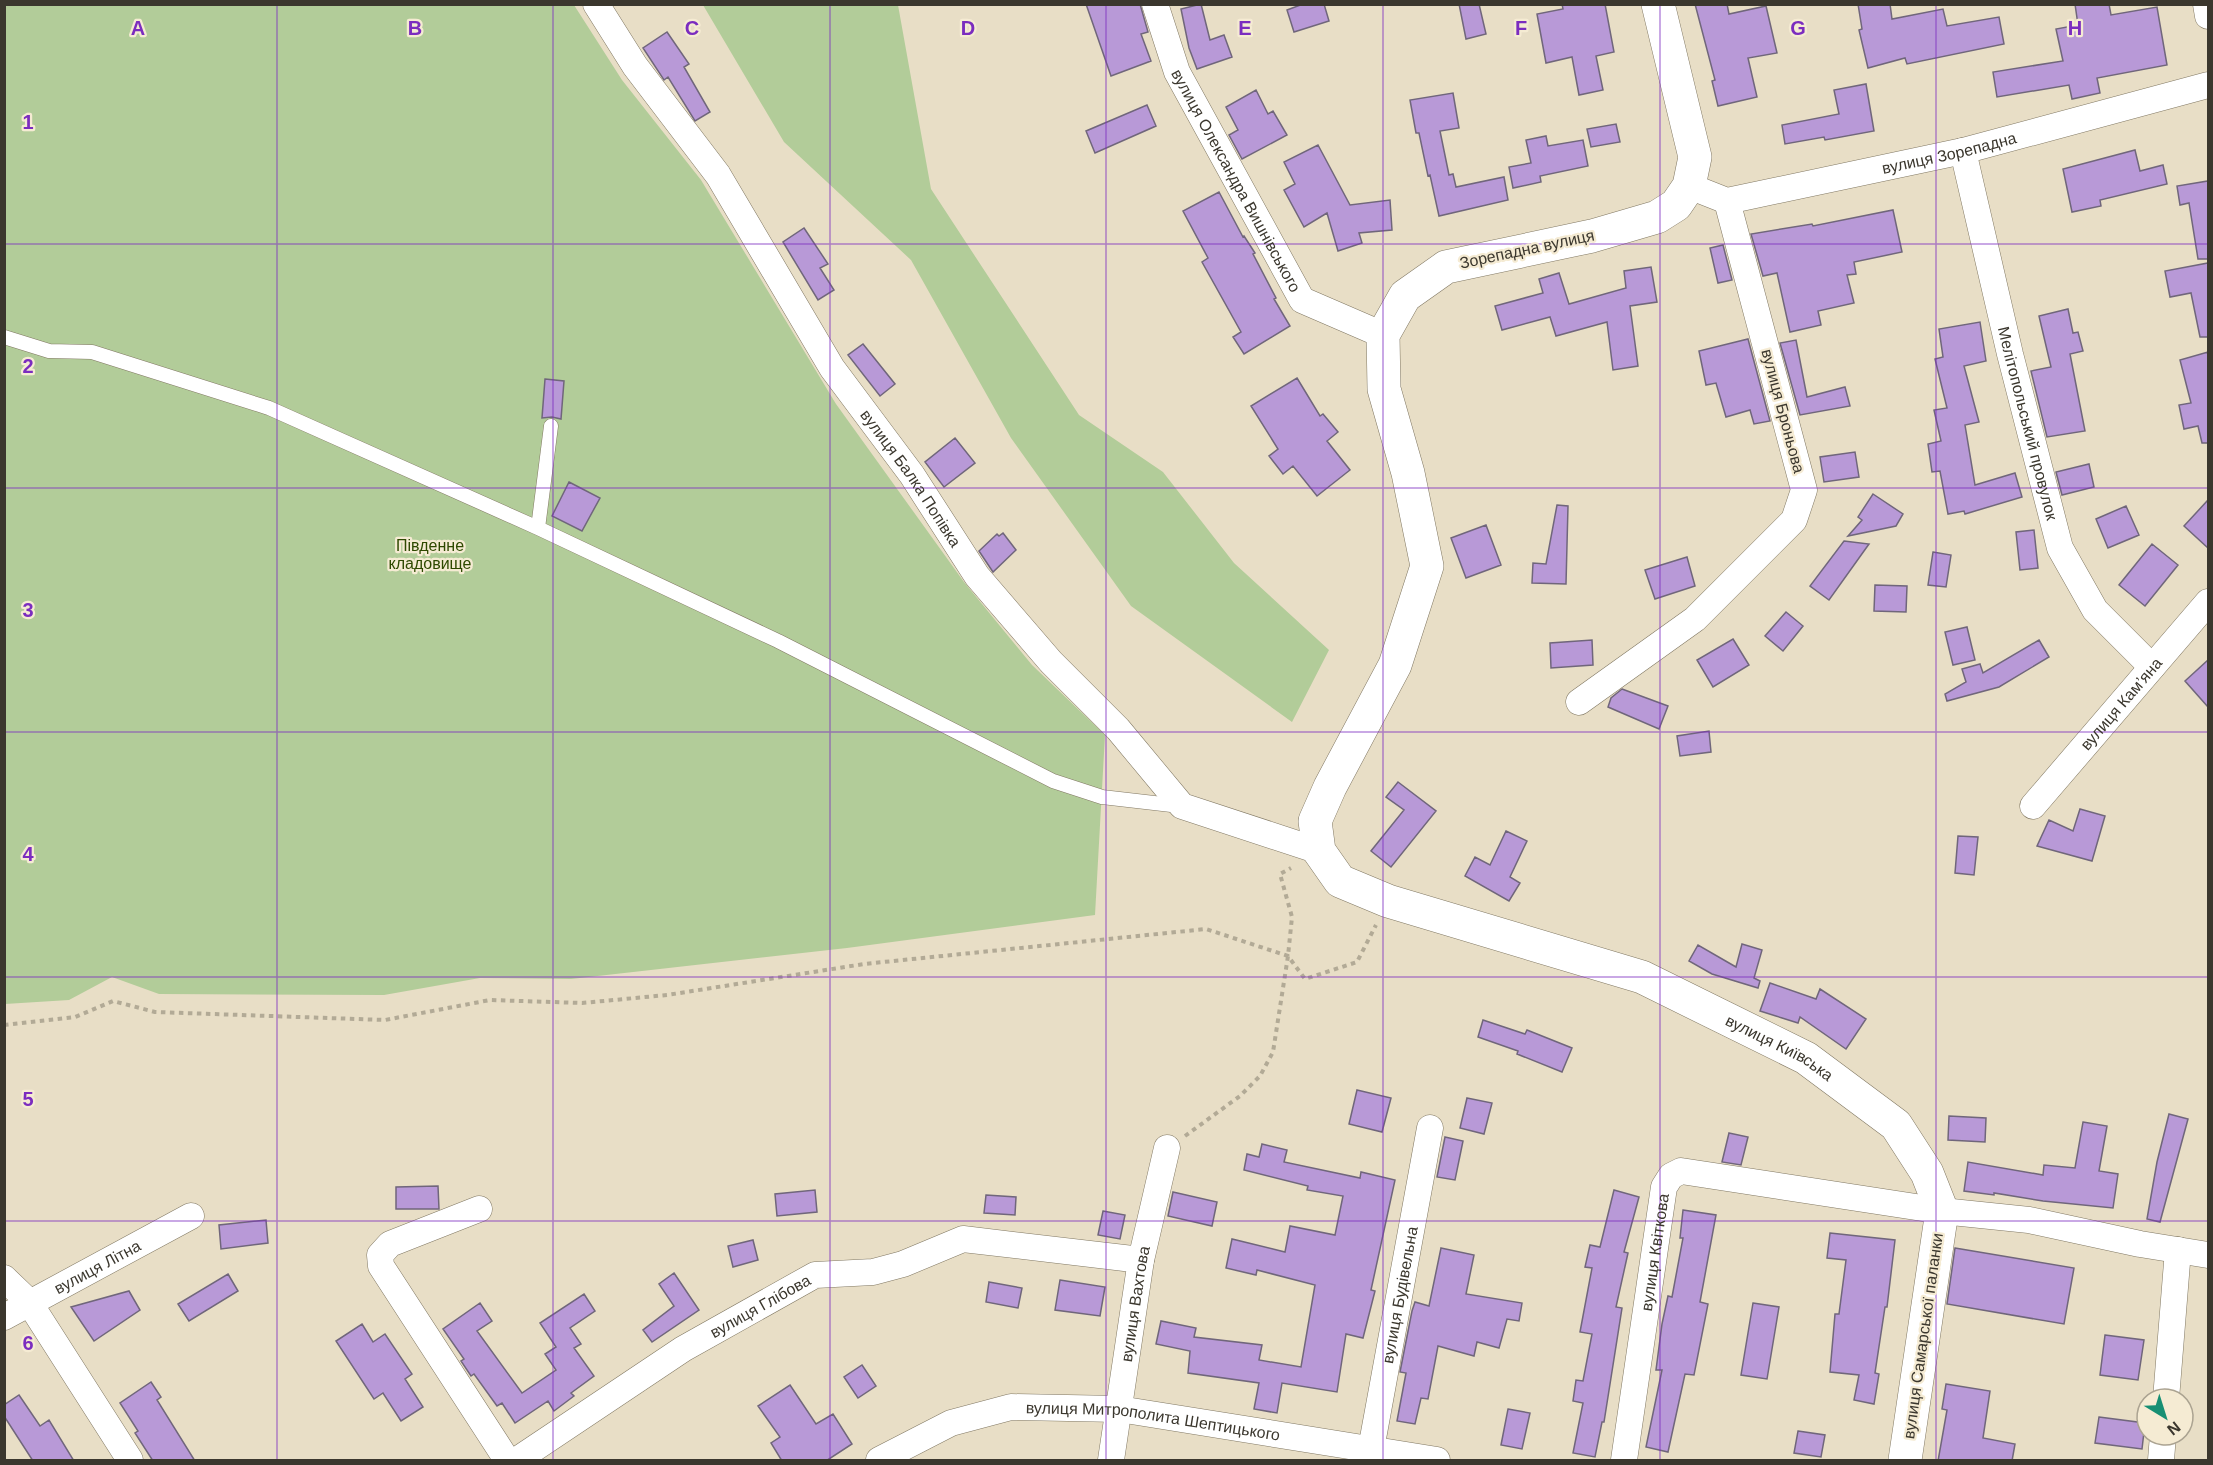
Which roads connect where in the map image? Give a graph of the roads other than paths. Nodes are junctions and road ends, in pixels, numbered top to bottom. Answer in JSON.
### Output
{"nodes":[{"id":1,"x":596,"y":4,"type":"edge"},
{"id":2,"x":1155,"y":4,"type":"edge"},
{"id":3,"x":1658,"y":4,"type":"edge"},
{"id":4,"x":2206,"y":4,"type":"edge"},
{"id":5,"x":2208,"y":16,"type":"edge"},
{"id":6,"x":2208,"y":85,"type":"edge"},
{"id":7,"x":1963,"y":151,"type":"junction"},
{"id":8,"x":1689,"y":186,"type":"junction"},
{"id":9,"x":1727,"y":201,"type":"junction"},
{"id":10,"x":1383,"y":335,"type":"junction"},
{"id":11,"x":4,"y":337,"type":"edge"},
{"id":12,"x":552,"y":426,"type":"dead end"},
{"id":13,"x":538,"y":528,"type":"junction"},
{"id":14,"x":2208,"y":602,"type":"edge"},
{"id":15,"x":2152,"y":667,"type":"junction"},
{"id":16,"x":1579,"y":702,"type":"dead end"},
{"id":17,"x":1182,"y":806,"type":"junction"},
{"id":18,"x":2033,"y":806,"type":"dead end"},
{"id":19,"x":1319,"y":851,"type":"junction"},
{"id":20,"x":1430,"y":1128,"type":"dead end"},
{"id":21,"x":1167,"y":1148,"type":"road end"},
{"id":22,"x":479,"y":1209,"type":"dead end"},
{"id":23,"x":1942,"y":1211,"type":"junction"},
{"id":24,"x":190,"y":1216,"type":"dead end"},
{"id":25,"x":2178,"y":1250,"type":"junction"},
{"id":26,"x":2208,"y":1255,"type":"edge"},
{"id":27,"x":1142,"y":1260,"type":"junction"},
{"id":28,"x":4,"y":1278,"type":"edge"},
{"id":29,"x":29,"y":1302,"type":"junction"},
{"id":30,"x":4,"y":1317,"type":"edge"},
{"id":31,"x":2167,"y":1387,"type":"edge"},
{"id":32,"x":1119,"y":1409,"type":"junction"},
{"id":33,"x":1370,"y":1456,"type":"edge"},
{"id":34,"x":130,"y":1461,"type":"edge"},
{"id":35,"x":507,"y":1461,"type":"edge"},
{"id":36,"x":517,"y":1461,"type":"edge"},
{"id":37,"x":879,"y":1461,"type":"edge"},
{"id":38,"x":1111,"y":1461,"type":"edge"},
{"id":39,"x":1437,"y":1461,"type":"edge"},
{"id":40,"x":1624,"y":1461,"type":"edge"},
{"id":41,"x":1905,"y":1461,"type":"edge"}],
"edges":[{"from":1,"to":17,"type":"street","name":"вулиця Балка Попівка"},
{"from":2,"to":10,"type":"street","name":"вулиця Олександра Вишнівського"},
{"from":3,"to":8,"type":"street"},
{"from":4,"to":5,"type":"street"},
{"from":6,"to":7,"type":"street","name":"вулиця Зорепадна"},
{"from":7,"to":9,"type":"street","name":"вулиця Зорепадна"},
{"from":7,"to":15,"type":"street","name":"Мелітопольський провулок"},
{"from":8,"to":9,"type":"street"},
{"from":8,"to":10,"type":"street","name":"Зорепадна вулиця"},
{"from":9,"to":16,"type":"street","name":"вулиця Броньова"},
{"from":10,"to":19,"type":"street"},
{"from":11,"to":13,"type":"lane"},
{"from":12,"to":13,"type":"lane"},
{"from":13,"to":17,"type":"lane"},
{"from":14,"to":15,"type":"street","name":"вулиця Кам’яна"},
{"from":15,"to":18,"type":"street","name":"вулиця Кам’яна"},
{"from":17,"to":19,"type":"street"},
{"from":19,"to":23,"type":"street","name":"вулиця Київська"},
{"from":20,"to":33,"type":"street","name":"вулиця Будівельна"},
{"from":21,"to":27,"type":"street","name":"вулиця Вахтова"},
{"from":22,"to":35,"type":"street"},
{"from":23,"to":25,"type":"street"},
{"from":23,"to":40,"type":"street","name":"вулиця Квіткова"},
{"from":23,"to":41,"type":"street","name":"вулиця Самарської паланки"},
{"from":24,"to":29,"type":"street","name":"вулиця Літна"},
{"from":25,"to":26,"type":"street"},
{"from":25,"to":31,"type":"street"},
{"from":27,"to":32,"type":"street","name":"вулиця Вахтова"},
{"from":27,"to":36,"type":"street","name":"вулиця Глібова"},
{"from":28,"to":29,"type":"street"},
{"from":29,"to":30,"type":"street","name":"вулиця Літна"},
{"from":29,"to":34,"type":"street"},
{"from":32,"to":33,"type":"street","name":"вулиця Митрополита Шептицького"},
{"from":32,"to":37,"type":"street","name":"вулиця Митрополита Шептицького"},
{"from":32,"to":38,"type":"street","name":"вулиця Вахтова"},
{"from":33,"to":39,"type":"street","name":"вулиця Митрополита Шептицького"}]}
